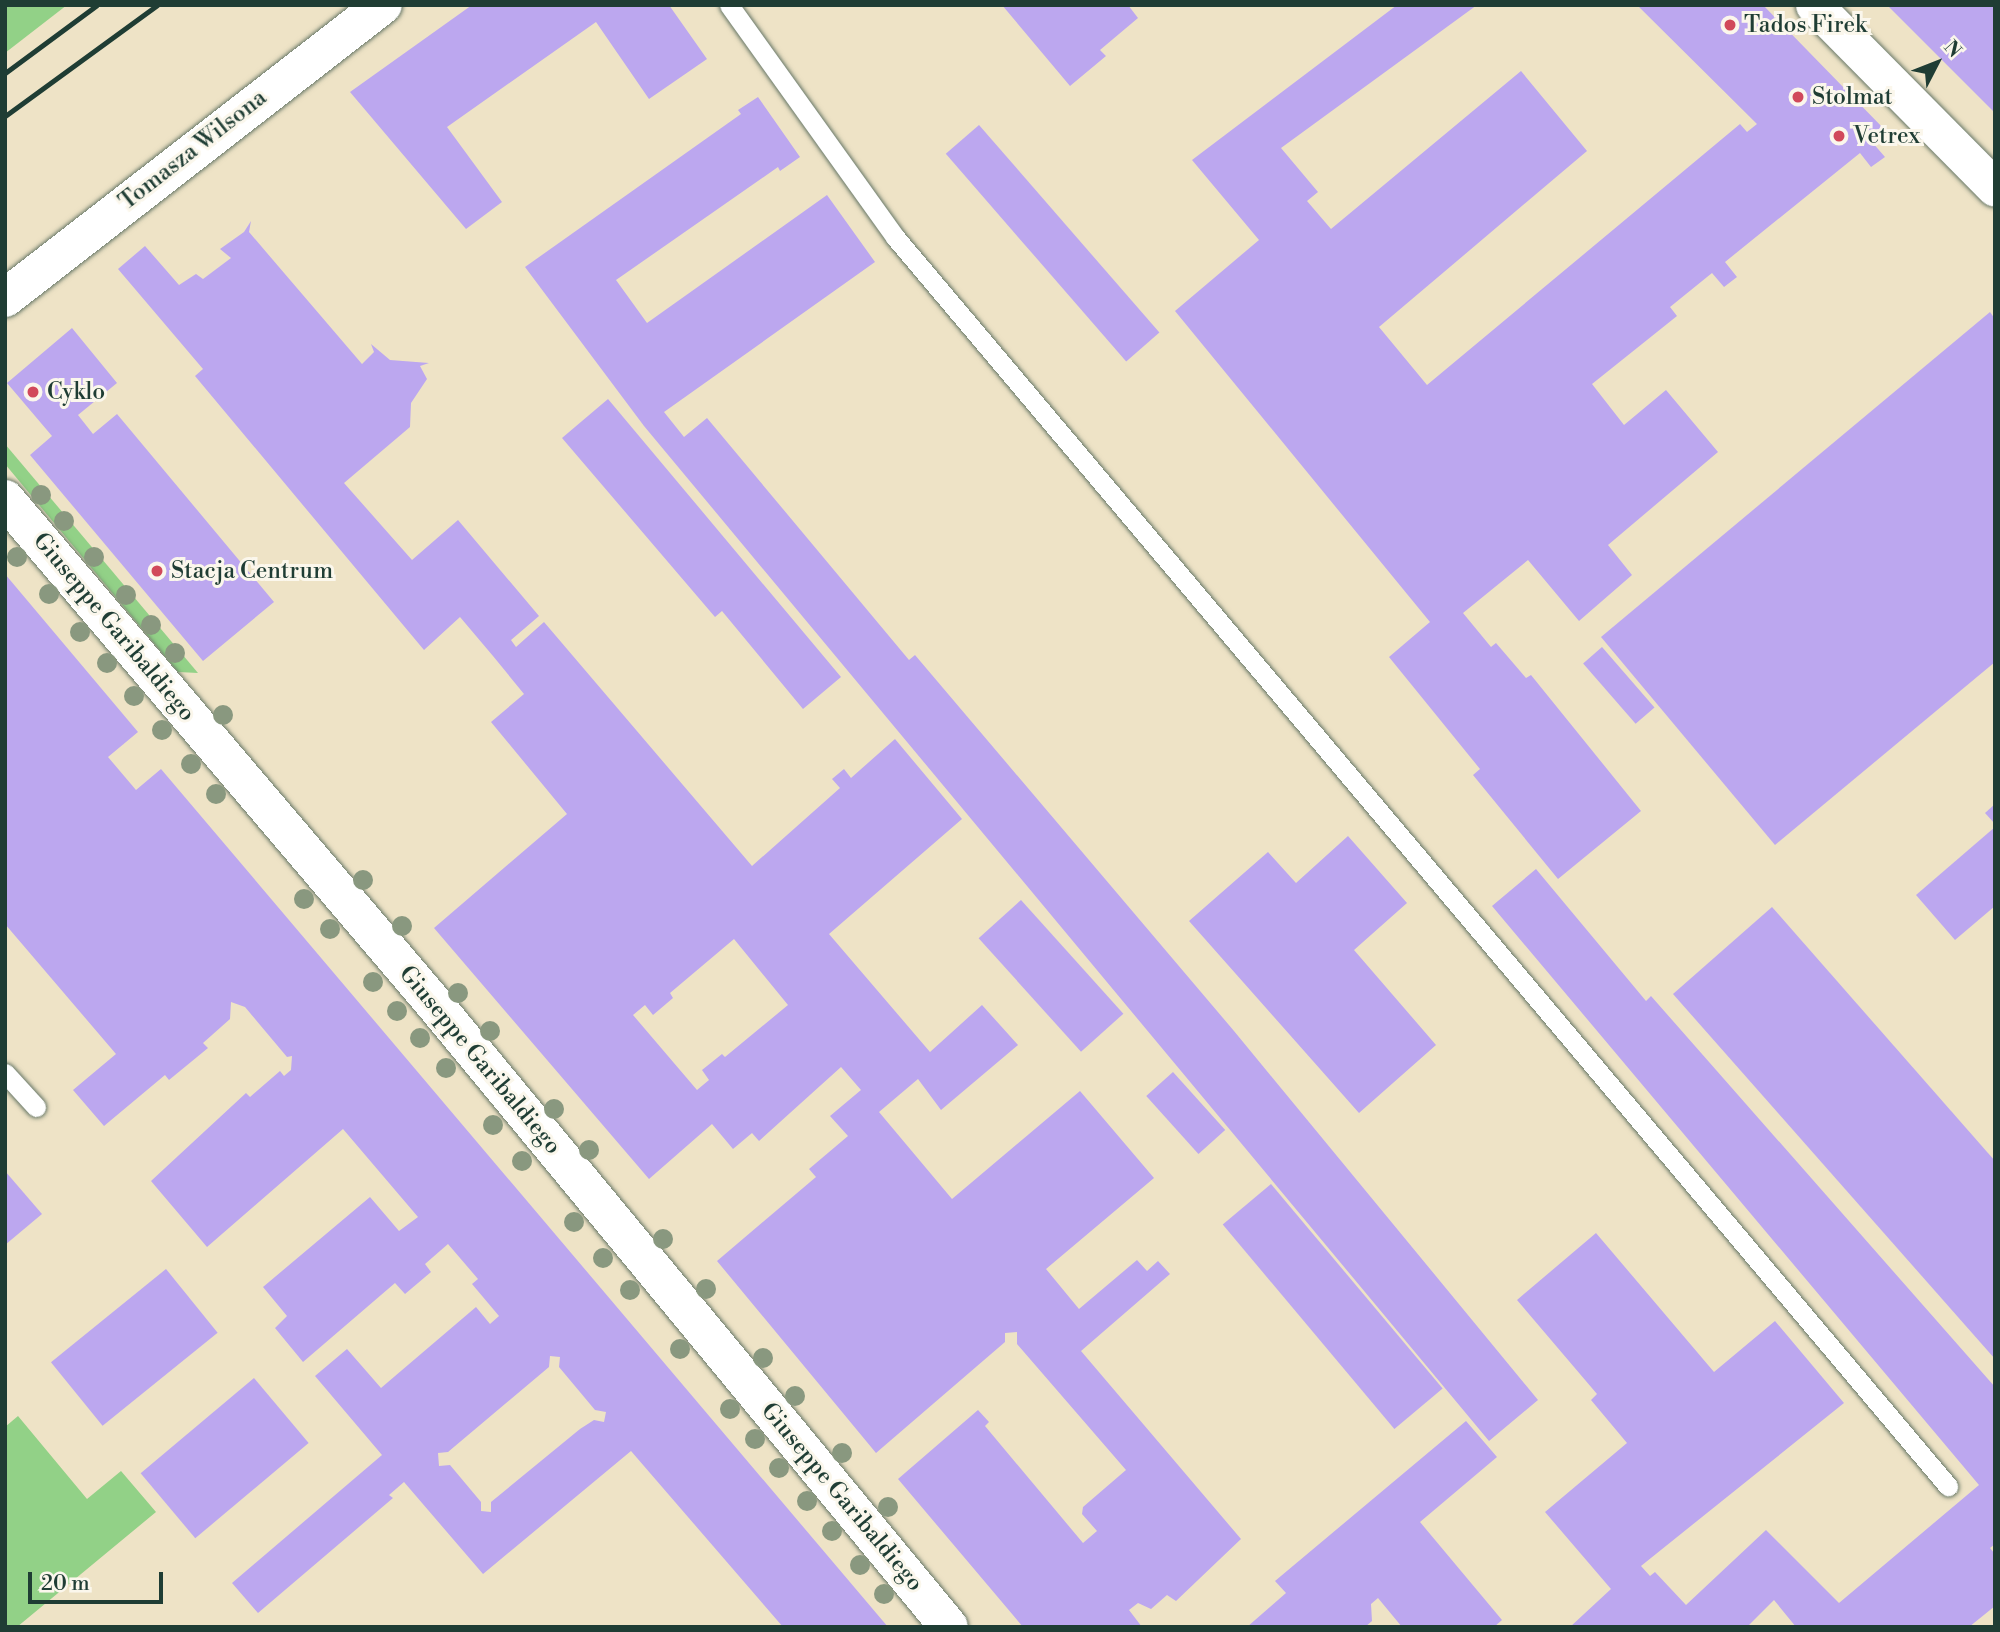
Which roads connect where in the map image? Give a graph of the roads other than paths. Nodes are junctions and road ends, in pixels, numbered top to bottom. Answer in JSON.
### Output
{"nodes":[{"id":1,"x":383,"y":5,"type":"edge"},
{"id":2,"x":729,"y":5,"type":"edge"},
{"id":3,"x":1814,"y":5,"type":"edge"},
{"id":4,"x":1995,"y":187,"type":"edge"},
{"id":5,"x":5,"y":298,"type":"edge"},
{"id":6,"x":5,"y":499,"type":"edge"},
{"id":7,"x":5,"y":1073,"type":"edge"},
{"id":8,"x":36,"y":1107,"type":"dead end"},
{"id":9,"x":1948,"y":1486,"type":"dead end"},
{"id":10,"x":949,"y":1627,"type":"edge"}],
"edges":[{"from":1,"to":5,"type":"street","name":"Tomasza Wilsona"},
{"from":2,"to":9,"type":"lane"},
{"from":3,"to":4,"type":"street"},
{"from":6,"to":10,"type":"street","name":"Giuseppe Garibaldiego"},
{"from":7,"to":8,"type":"lane"}]}
